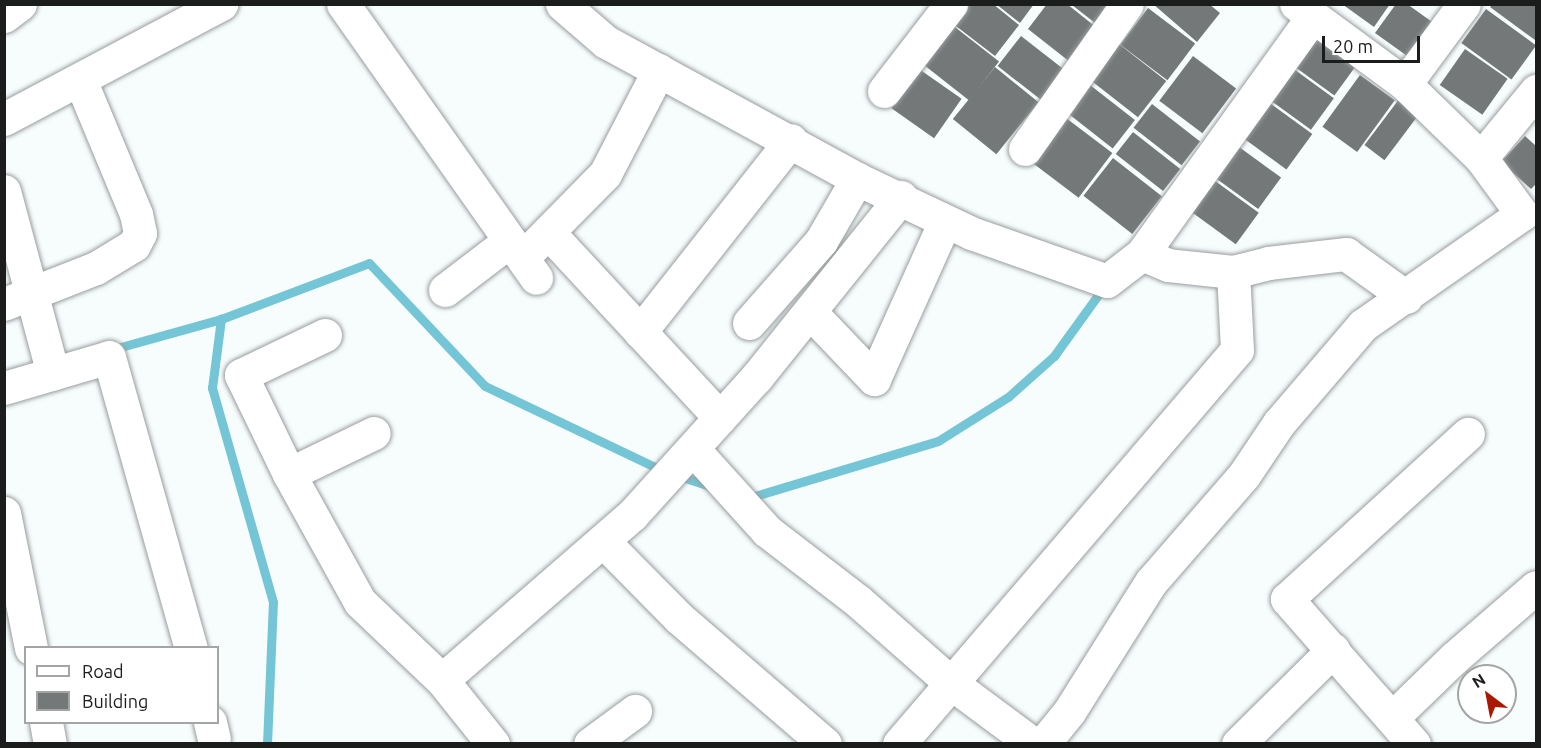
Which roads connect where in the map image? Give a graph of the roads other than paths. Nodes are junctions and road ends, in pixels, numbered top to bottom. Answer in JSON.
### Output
{"nodes":[{"id":1,"x":20,"y":4,"type":"edge"},
{"id":2,"x":221,"y":4,"type":"edge"},
{"id":3,"x":343,"y":4,"type":"edge"},
{"id":4,"x":562,"y":4,"type":"edge"},
{"id":5,"x":951,"y":4,"type":"edge"},
{"id":6,"x":1126,"y":4,"type":"edge"},
{"id":7,"x":1464,"y":4,"type":"edge"},
{"id":8,"x":1304,"y":10,"type":"edge"},
{"id":9,"x":4,"y":15,"type":"edge"},
{"id":10,"x":659,"y":70,"type":"junction"},
{"id":11,"x":81,"y":82,"type":"junction"},
{"id":12,"x":1405,"y":84,"type":"junction"},
{"id":13,"x":884,"y":91,"type":"dead end"},
{"id":14,"x":1536,"y":91,"type":"edge"},
{"id":15,"x":4,"y":119,"type":"edge"},
{"id":16,"x":791,"y":140,"type":"junction"},
{"id":17,"x":1025,"y":149,"type":"dead end"},
{"id":18,"x":1481,"y":158,"type":"junction"},
{"id":19,"x":857,"y":179,"type":"junction"},
{"id":20,"x":4,"y":191,"type":"edge"},
{"id":21,"x":901,"y":197,"type":"junction"},
{"id":22,"x":945,"y":221,"type":"junction"},
{"id":23,"x":1529,"y":221,"type":"edge"},
{"id":24,"x":548,"y":232,"type":"junction"},
{"id":25,"x":1142,"y":254,"type":"junction"},
{"id":26,"x":522,"y":259,"type":"junction"},
{"id":27,"x":1233,"y":272,"type":"junction"},
{"id":28,"x":445,"y":290,"type":"dead end"},
{"id":29,"x":1406,"y":297,"type":"junction"},
{"id":30,"x":19,"y":298,"type":"edge"},
{"id":31,"x":810,"y":312,"type":"junction"},
{"id":32,"x":749,"y":322,"type":"dead end"},
{"id":33,"x":640,"y":332,"type":"junction"},
{"id":34,"x":325,"y":335,"type":"dead end"},
{"id":35,"x":53,"y":374,"type":"junction"},
{"id":36,"x":4,"y":388,"type":"edge"},
{"id":37,"x":720,"y":418,"type":"junction"},
{"id":38,"x":374,"y":432,"type":"dead end"},
{"id":39,"x":1468,"y":434,"type":"dead end"},
{"id":40,"x":690,"y":452,"type":"junction"},
{"id":41,"x":289,"y":474,"type":"junction"},
{"id":42,"x":4,"y":513,"type":"edge"},
{"id":43,"x":604,"y":542,"type":"junction"},
{"id":44,"x":1536,"y":587,"type":"edge"},
{"id":45,"x":31,"y":646,"type":"edge"},
{"id":46,"x":190,"y":646,"type":"edge"},
{"id":47,"x":1333,"y":650,"type":"junction"},
{"id":48,"x":442,"y":680,"type":"junction"},
{"id":49,"x":951,"y":683,"type":"junction"},
{"id":50,"x":635,"y":711,"type":"dead end"},
{"id":51,"x":1392,"y":718,"type":"junction"},
{"id":52,"x":46,"y":724,"type":"edge"},
{"id":53,"x":50,"y":744,"type":"edge"},
{"id":54,"x":493,"y":744,"type":"edge"},
{"id":55,"x":590,"y":744,"type":"edge"},
{"id":56,"x":825,"y":744,"type":"edge"},
{"id":57,"x":899,"y":744,"type":"edge"},
{"id":58,"x":1033,"y":744,"type":"edge"},
{"id":59,"x":1043,"y":744,"type":"edge"},
{"id":60,"x":1238,"y":744,"type":"edge"},
{"id":61,"x":1414,"y":744,"type":"edge"}],
"edges":[{"from":1,"to":9,"type":"street"},
{"from":2,"to":11,"type":"street"},
{"from":3,"to":26,"type":"street"},
{"from":4,"to":10,"type":"street"},
{"from":5,"to":13,"type":"street"},
{"from":6,"to":17,"type":"street"},
{"from":7,"to":12,"type":"street"},
{"from":8,"to":12,"type":"street"},
{"from":8,"to":25,"type":"street"},
{"from":10,"to":16,"type":"street"},
{"from":10,"to":24,"type":"street"},
{"from":11,"to":15,"type":"street"},
{"from":11,"to":30,"type":"street"},
{"from":12,"to":18,"type":"street"},
{"from":14,"to":18,"type":"street"},
{"from":16,"to":19,"type":"street"},
{"from":16,"to":33,"type":"street"},
{"from":18,"to":23,"type":"street"},
{"from":19,"to":21,"type":"street"},
{"from":19,"to":32,"type":"street"},
{"from":20,"to":30,"type":"street"},
{"from":21,"to":22,"type":"street"},
{"from":21,"to":31,"type":"street"},
{"from":22,"to":25,"type":"street"},
{"from":22,"to":31,"type":"street"},
{"from":23,"to":29,"type":"street"},
{"from":24,"to":26,"type":"street"},
{"from":24,"to":33,"type":"street"},
{"from":25,"to":27,"type":"street"},
{"from":26,"to":28,"type":"street"},
{"from":27,"to":29,"type":"street"},
{"from":27,"to":49,"type":"street"},
{"from":29,"to":59,"type":"street"},
{"from":30,"to":35,"type":"street"},
{"from":31,"to":37,"type":"street"},
{"from":33,"to":37,"type":"street"},
{"from":34,"to":41,"type":"street"},
{"from":35,"to":36,"type":"street"},
{"from":35,"to":46,"type":"street"},
{"from":37,"to":40,"type":"street"},
{"from":38,"to":41,"type":"street"},
{"from":39,"to":47,"type":"street"},
{"from":40,"to":43,"type":"street"},
{"from":40,"to":49,"type":"street"},
{"from":41,"to":48,"type":"street"},
{"from":42,"to":45,"type":"street"},
{"from":43,"to":48,"type":"street"},
{"from":43,"to":56,"type":"street"},
{"from":44,"to":51,"type":"street"},
{"from":47,"to":51,"type":"street"},
{"from":47,"to":60,"type":"street"},
{"from":48,"to":54,"type":"street"},
{"from":49,"to":57,"type":"street"},
{"from":49,"to":58,"type":"street"},
{"from":50,"to":55,"type":"street"},
{"from":51,"to":61,"type":"street"},
{"from":52,"to":53,"type":"street"}]}
